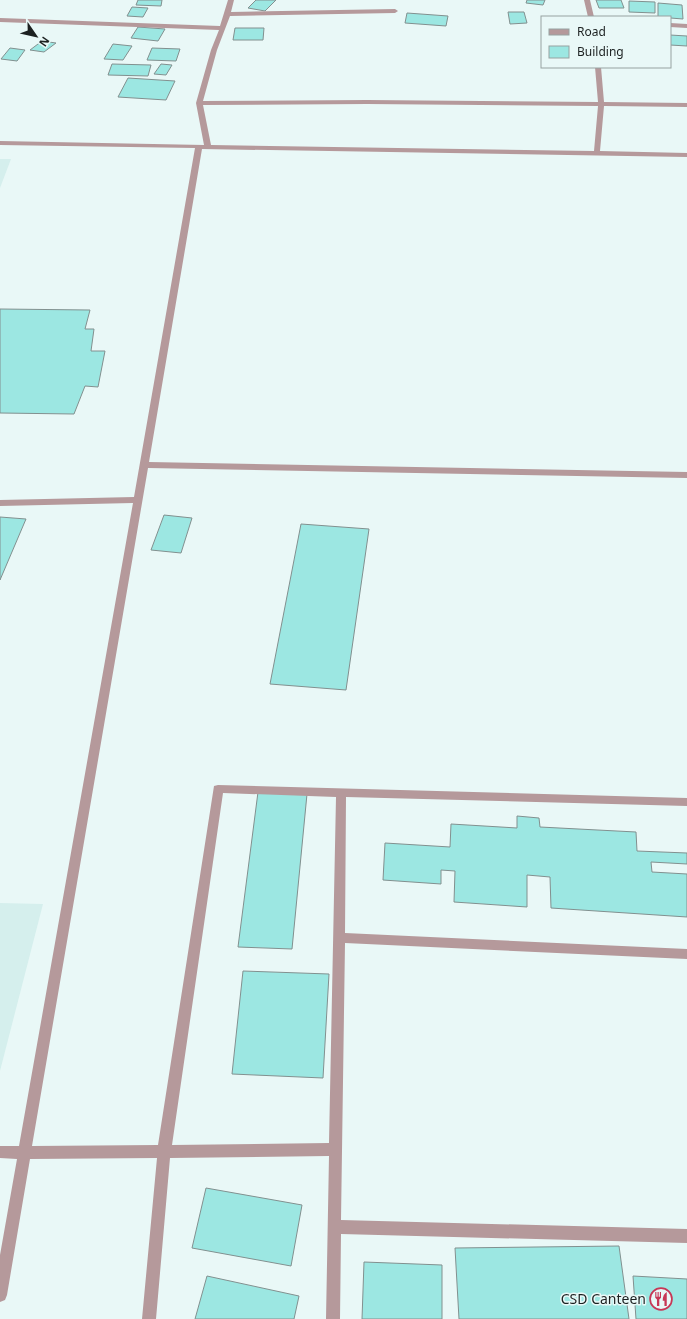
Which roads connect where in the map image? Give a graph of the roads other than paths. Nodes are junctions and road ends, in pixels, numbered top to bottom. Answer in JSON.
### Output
{"nodes":[{"id":1,"x":231,"y":0,"type":"edge"},
{"id":2,"x":587,"y":0,"type":"edge"},
{"id":3,"x":395,"y":11,"type":"dead end"},
{"id":4,"x":228,"y":14,"type":"junction"},
{"id":5,"x":590,"y":16,"type":"edge"},
{"id":6,"x":0,"y":20,"type":"edge"},
{"id":7,"x":671,"y":25,"type":"edge"},
{"id":8,"x":687,"y":26,"type":"edge"},
{"id":9,"x":222,"y":28,"type":"junction"},
{"id":10,"x":598,"y":68,"type":"edge"},
{"id":11,"x":199,"y":102,"type":"junction"},
{"id":12,"x":601,"y":105,"type":"junction"},
{"id":13,"x":687,"y":105,"type":"edge"},
{"id":14,"x":0,"y":143,"type":"edge"},
{"id":15,"x":204,"y":146,"type":"junction"},
{"id":16,"x":597,"y":153,"type":"junction"},
{"id":17,"x":687,"y":155,"type":"edge"},
{"id":18,"x":144,"y":466,"type":"junction"},
{"id":19,"x":687,"y":475,"type":"edge"},
{"id":20,"x":138,"y":500,"type":"junction"},
{"id":21,"x":0,"y":503,"type":"edge"},
{"id":22,"x":340,"y":793,"type":"junction"},
{"id":23,"x":687,"y":802,"type":"edge"},
{"id":24,"x":339,"y":938,"type":"junction"},
{"id":25,"x":687,"y":954,"type":"edge"},
{"id":26,"x":336,"y":1148,"type":"junction"},
{"id":27,"x":164,"y":1151,"type":"junction"},
{"id":28,"x":0,"y":1152,"type":"edge"},
{"id":29,"x":25,"y":1153,"type":"junction"},
{"id":30,"x":335,"y":1227,"type":"junction"},
{"id":31,"x":687,"y":1236,"type":"edge"},
{"id":32,"x":0,"y":1295,"type":"edge"},
{"id":33,"x":150,"y":1319,"type":"edge"},
{"id":34,"x":333,"y":1319,"type":"edge"}],
"edges":[{"from":1,"to":4,"type":"street"},
{"from":2,"to":5,"type":"street"},
{"from":3,"to":4,"type":"street"},
{"from":4,"to":9,"type":"street"},
{"from":6,"to":9,"type":"street"},
{"from":7,"to":8,"type":"street"},
{"from":9,"to":11,"type":"street"},
{"from":10,"to":12,"type":"street"},
{"from":11,"to":12,"type":"street"},
{"from":11,"to":15,"type":"street"},
{"from":12,"to":13,"type":"street"},
{"from":12,"to":16,"type":"street"},
{"from":14,"to":15,"type":"street"},
{"from":15,"to":16,"type":"street"},
{"from":15,"to":18,"type":"street"},
{"from":16,"to":17,"type":"street"},
{"from":18,"to":19,"type":"street"},
{"from":18,"to":20,"type":"street"},
{"from":20,"to":21,"type":"street"},
{"from":20,"to":29,"type":"street"},
{"from":22,"to":23,"type":"street"},
{"from":22,"to":24,"type":"street"},
{"from":22,"to":27,"type":"street"},
{"from":24,"to":25,"type":"street"},
{"from":24,"to":26,"type":"street"},
{"from":26,"to":27,"type":"street"},
{"from":26,"to":30,"type":"street"},
{"from":27,"to":29,"type":"street"},
{"from":27,"to":33,"type":"street"},
{"from":28,"to":29,"type":"street"},
{"from":29,"to":32,"type":"street"},
{"from":30,"to":31,"type":"street"},
{"from":30,"to":34,"type":"street"}]}
